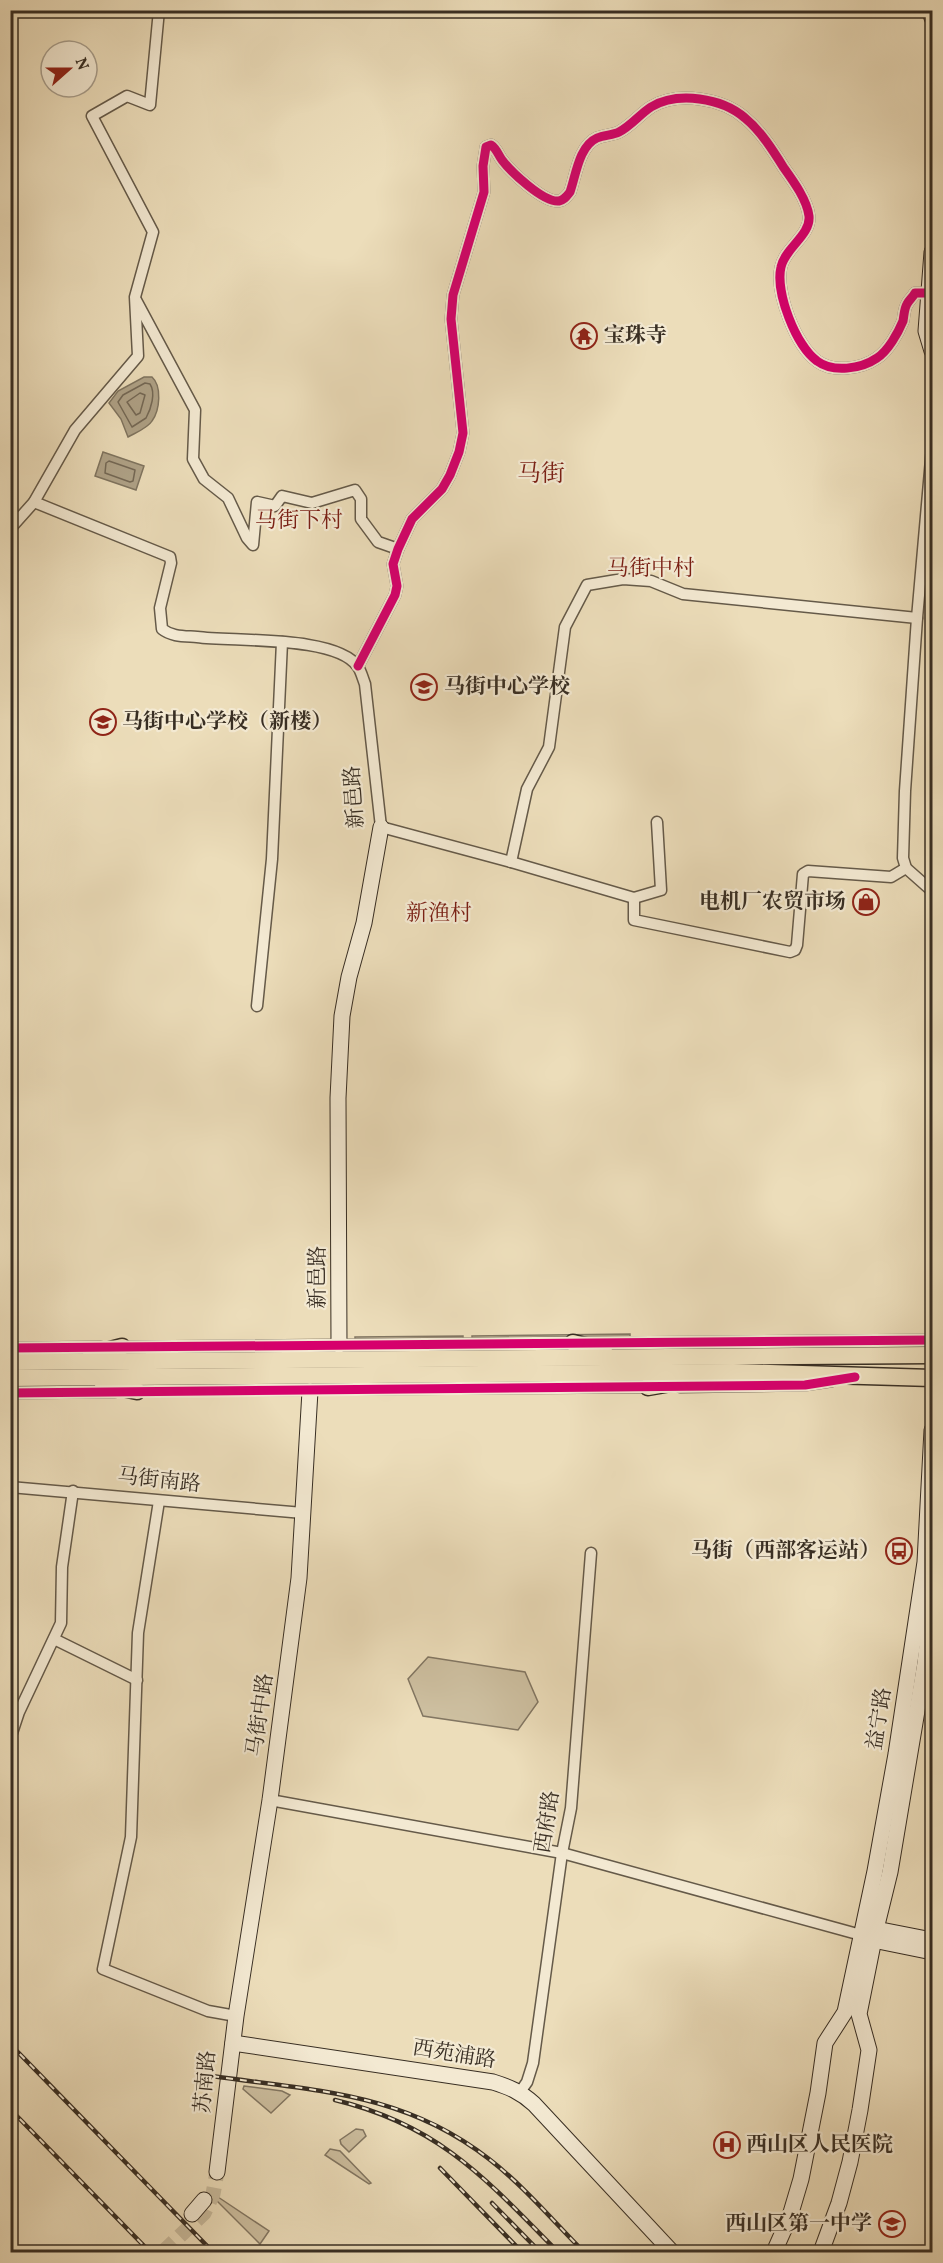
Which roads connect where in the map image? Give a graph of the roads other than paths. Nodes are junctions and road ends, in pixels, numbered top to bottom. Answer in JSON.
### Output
{"nodes":[{"id":1,"x":159,"y":10,"type":"edge"},
{"id":2,"x":930,"y":10,"type":"edge"},
{"id":3,"x":933,"y":18,"type":"edge"},
{"id":4,"x":933,"y":252,"type":"edge"},
{"id":5,"x":135,"y":297,"type":"junction"},
{"id":6,"x":929,"y":300,"type":"edge"},
{"id":7,"x":933,"y":351,"type":"edge"},
{"id":8,"x":933,"y":448,"type":"edge"},
{"id":9,"x":34,"y":502,"type":"junction"},
{"id":10,"x":10,"y":530,"type":"edge"},
{"id":11,"x":398,"y":549,"type":"junction"},
{"id":12,"x":917,"y":618,"type":"junction"},
{"id":13,"x":282,"y":642,"type":"junction"},
{"id":14,"x":358,"y":666,"type":"junction"},
{"id":15,"x":657,"y":822,"type":"dead end"},
{"id":16,"x":381,"y":826,"type":"junction"},
{"id":17,"x":511,"y":862,"type":"junction"},
{"id":18,"x":906,"y":868,"type":"junction"},
{"id":19,"x":933,"y":891,"type":"edge"},
{"id":20,"x":634,"y":898,"type":"junction"},
{"id":21,"x":257,"y":1006,"type":"dead end"},
{"id":22,"x":933,"y":1340,"type":"edge"},
{"id":23,"x":573,"y":1343,"type":"junction"},
{"id":24,"x":339,"y":1345,"type":"junction"},
{"id":25,"x":122,"y":1347,"type":"junction"},
{"id":26,"x":10,"y":1348,"type":"edge"},
{"id":27,"x":933,"y":1355,"type":"edge"},
{"id":28,"x":625,"y":1357,"type":"junction"},
{"id":29,"x":10,"y":1362,"type":"edge"},
{"id":30,"x":70,"y":1369,"type":"junction"},
{"id":31,"x":733,"y":1372,"type":"junction"},
{"id":32,"x":855,"y":1377,"type":"junction"},
{"id":33,"x":933,"y":1377,"type":"edge"},
{"id":34,"x":10,"y":1378,"type":"edge"},
{"id":35,"x":648,"y":1387,"type":"junction"},
{"id":36,"x":137,"y":1391,"type":"junction"},
{"id":37,"x":310,"y":1391,"type":"junction"},
{"id":38,"x":10,"y":1393,"type":"edge"},
{"id":39,"x":933,"y":1430,"type":"edge"},
{"id":40,"x":10,"y":1487,"type":"edge"},
{"id":41,"x":73,"y":1491,"type":"junction"},
{"id":42,"x":159,"y":1501,"type":"junction"},
{"id":43,"x":303,"y":1513,"type":"junction"},
{"id":44,"x":591,"y":1553,"type":"dead end"},
{"id":45,"x":933,"y":1600,"type":"edge"},
{"id":46,"x":54,"y":1639,"type":"junction"},
{"id":47,"x":137,"y":1680,"type":"junction"},
{"id":48,"x":12,"y":1733,"type":"edge"},
{"id":49,"x":270,"y":1800,"type":"junction"},
{"id":50,"x":562,"y":1853,"type":"junction"},
{"id":51,"x":870,"y":1934,"type":"junction"},
{"id":52,"x":933,"y":1940,"type":"edge"},
{"id":53,"x":933,"y":1952,"type":"edge"},
{"id":54,"x":852,"y":2013,"type":"junction"},
{"id":55,"x":236,"y":2016,"type":"junction"},
{"id":56,"x":233,"y":2043,"type":"junction"},
{"id":57,"x":520,"y":2092,"type":"junction"},
{"id":58,"x":214,"y":2169,"type":"tunnel mouth"},
{"id":59,"x":204,"y":2200,"type":"dead end"},
{"id":60,"x":192,"y":2214,"type":"dead end"},
{"id":61,"x":672,"y":2253,"type":"edge"},
{"id":62,"x":774,"y":2253,"type":"edge"},
{"id":63,"x":821,"y":2253,"type":"edge"}],
"edges":[{"from":1,"to":5,"type":"street"},
{"from":2,"to":3,"type":"street"},
{"from":4,"to":6,"type":"street"},
{"from":5,"to":9,"type":"street"},
{"from":5,"to":11,"type":"street"},
{"from":6,"to":7,"type":"street"},
{"from":6,"to":11,"type":"street"},
{"from":8,"to":12,"type":"street"},
{"from":9,"to":10,"type":"street"},
{"from":9,"to":13,"type":"street"},
{"from":11,"to":14,"type":"street"},
{"from":12,"to":17,"type":"street"},
{"from":12,"to":18,"type":"street"},
{"from":13,"to":14,"type":"street"},
{"from":13,"to":21,"type":"street"},
{"from":14,"to":16,"type":"street","name":"新邑路"},
{"from":15,"to":20,"type":"street"},
{"from":16,"to":17,"type":"street"},
{"from":16,"to":24,"type":"street","name":"新邑路"},
{"from":17,"to":20,"type":"street"},
{"from":18,"to":19,"type":"street"},
{"from":18,"to":20,"type":"street"},
{"from":22,"to":23,"type":"street"},
{"from":23,"to":24,"type":"street"},
{"from":23,"to":28,"type":"main road"},
{"from":24,"to":25,"type":"street"},
{"from":25,"to":26,"type":"street"},
{"from":25,"to":30,"type":"main road"},
{"from":27,"to":28,"type":"main road"},
{"from":28,"to":30,"type":"main road"},
{"from":29,"to":30,"type":"main road"},
{"from":30,"to":31,"type":"main road"},
{"from":30,"to":34,"type":"main road"},
{"from":30,"to":36,"type":"main road"},
{"from":31,"to":32,"type":"main road"},
{"from":31,"to":35,"type":"main road"},
{"from":32,"to":33,"type":"main road"},
{"from":32,"to":35,"type":"street"},
{"from":35,"to":37,"type":"street"},
{"from":36,"to":37,"type":"street"},
{"from":36,"to":38,"type":"street"},
{"from":37,"to":43,"type":"street","name":"马街中路"},
{"from":39,"to":51,"type":"street","name":"益宁路"},
{"from":40,"to":41,"type":"street","name":"马街南路"},
{"from":41,"to":42,"type":"street","name":"马街南路"},
{"from":41,"to":46,"type":"street"},
{"from":42,"to":43,"type":"street","name":"马街南路"},
{"from":42,"to":47,"type":"street"},
{"from":43,"to":49,"type":"street","name":"马街中路"},
{"from":44,"to":50,"type":"street","name":"西府路"},
{"from":45,"to":51,"type":"street","name":"益宁路"},
{"from":46,"to":47,"type":"street"},
{"from":46,"to":48,"type":"street"},
{"from":47,"to":55,"type":"street"},
{"from":49,"to":50,"type":"street"},
{"from":49,"to":55,"type":"street","name":"马街中路"},
{"from":50,"to":51,"type":"street"},
{"from":50,"to":57,"type":"street","name":"西府路"},
{"from":51,"to":52,"type":"street"},
{"from":51,"to":53,"type":"street"},
{"from":51,"to":54,"type":"street","name":"益宁路"},
{"from":54,"to":62,"type":"street"},
{"from":54,"to":63,"type":"street"},
{"from":55,"to":56,"type":"street","name":"马街中路"},
{"from":56,"to":57,"type":"street","name":"西苑浦路"},
{"from":56,"to":58,"type":"street","name":"苏南路"},
{"from":57,"to":61,"type":"street","name":"西苑浦路"},
{"from":59,"to":60,"type":"street"}]}
